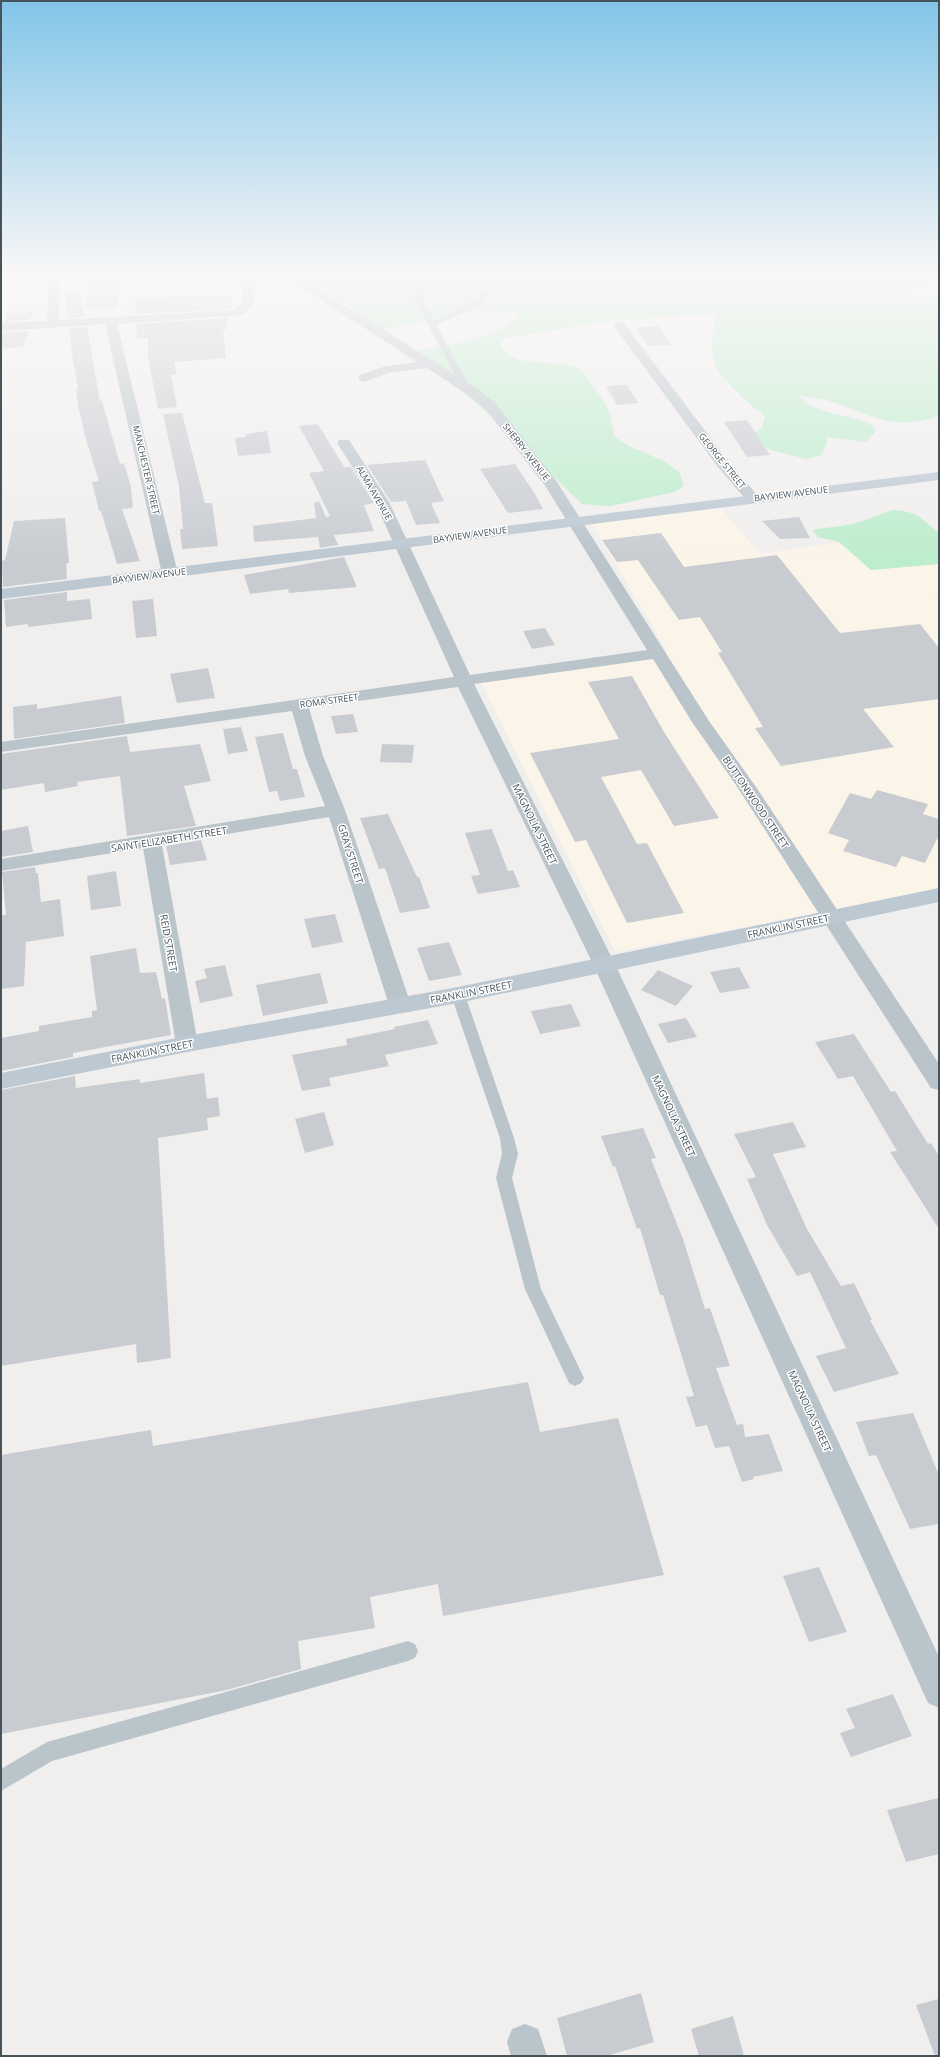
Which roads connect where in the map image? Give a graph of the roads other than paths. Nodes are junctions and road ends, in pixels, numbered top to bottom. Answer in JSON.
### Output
{"nodes":[{"id":1,"x":122,"y":370,"type":"edge"},
{"id":2,"x":386,"y":370,"type":"edge"},
{"id":3,"x":439,"y":370,"type":"edge"},
{"id":4,"x":456,"y":370,"type":"edge"},
{"id":5,"x":652,"y":370,"type":"edge"},
{"id":6,"x":364,"y":378,"type":"dead end"},
{"id":7,"x":466,"y":387,"type":"junction"},
{"id":8,"x":344,"y":443,"type":"dead end"},
{"id":9,"x":939,"y":476,"type":"edge"},
{"id":10,"x":753,"y":499,"type":"junction"},
{"id":11,"x":574,"y":521,"type":"junction"},
{"id":12,"x":402,"y":544,"type":"junction"},
{"id":13,"x":170,"y":574,"type":"junction"},
{"id":14,"x":1,"y":594,"type":"edge"},
{"id":15,"x":658,"y":653,"type":"junction"},
{"id":16,"x":464,"y":681,"type":"junction"},
{"id":17,"x":299,"y":705,"type":"junction"},
{"id":18,"x":1,"y":747,"type":"edge"},
{"id":19,"x":336,"y":810,"type":"junction"},
{"id":20,"x":152,"y":842,"type":"junction"},
{"id":21,"x":1,"y":866,"type":"edge"},
{"id":22,"x":939,"y":895,"type":"edge"},
{"id":23,"x":832,"y":917,"type":"junction"},
{"id":24,"x":604,"y":964,"type":"junction"},
{"id":25,"x":458,"y":995,"type":"junction"},
{"id":26,"x":400,"y":1005,"type":"junction"},
{"id":27,"x":187,"y":1044,"type":"junction"},
{"id":28,"x":1,"y":1080,"type":"edge"},
{"id":29,"x":939,"y":1082,"type":"edge"},
{"id":30,"x":575,"y":1378,"type":"dead end"},
{"id":31,"x":408,"y":1651,"type":"dead end"},
{"id":32,"x":939,"y":1692,"type":"edge"},
{"id":33,"x":1,"y":1781,"type":"edge"}],
"edges":[{"from":1,"to":13,"type":"street","name":"MANCHESTER STREET"},
{"from":2,"to":6,"type":"street"},
{"from":3,"to":7,"type":"street","name":"SHERRY AVENUE"},
{"from":4,"to":7,"type":"lane"},
{"from":5,"to":10,"type":"street","name":"GEORGE STREET"},
{"from":7,"to":11,"type":"street","name":"SHERRY AVENUE"},
{"from":8,"to":12,"type":"street","name":"ALMA AVENUE"},
{"from":9,"to":10,"type":"main road","name":"BAYVIEW AVENUE"},
{"from":10,"to":11,"type":"main road","name":"BAYVIEW AVENUE"},
{"from":11,"to":12,"type":"main road","name":"BAYVIEW AVENUE"},
{"from":11,"to":15,"type":"street","name":"BUTTONWOOD STREET"},
{"from":12,"to":13,"type":"main road","name":"BAYVIEW AVENUE"},
{"from":12,"to":16,"type":"street","name":"MAGNOLIA STREET"},
{"from":13,"to":14,"type":"main road","name":"BAYVIEW AVENUE"},
{"from":15,"to":16,"type":"street","name":"ROMA STREET"},
{"from":15,"to":23,"type":"street","name":"BUTTONWOOD STREET"},
{"from":16,"to":17,"type":"street","name":"ROMA STREET"},
{"from":16,"to":24,"type":"street","name":"MAGNOLIA STREET"},
{"from":17,"to":18,"type":"street","name":"ROMA STREET"},
{"from":17,"to":19,"type":"street","name":"GRAY STREET"},
{"from":19,"to":20,"type":"street","name":"SAINT ELIZABETH STREET"},
{"from":19,"to":26,"type":"street","name":"GRAY STREET"},
{"from":20,"to":21,"type":"street","name":"SAINT ELIZABETH STREET"},
{"from":20,"to":27,"type":"street","name":"REID STREET"},
{"from":22,"to":23,"type":"main road","name":"FRANKLIN STREET"},
{"from":23,"to":24,"type":"main road","name":"FRANKLIN STREET"},
{"from":23,"to":29,"type":"street","name":"BUTTONWOOD STREET"},
{"from":24,"to":25,"type":"main road","name":"FRANKLIN STREET"},
{"from":24,"to":32,"type":"street","name":"MAGNOLIA STREET"},
{"from":25,"to":26,"type":"main road","name":"FRANKLIN STREET"},
{"from":25,"to":30,"type":"lane"},
{"from":26,"to":27,"type":"main road","name":"FRANKLIN STREET"},
{"from":27,"to":28,"type":"main road","name":"FRANKLIN STREET"},
{"from":31,"to":33,"type":"lane"}]}
